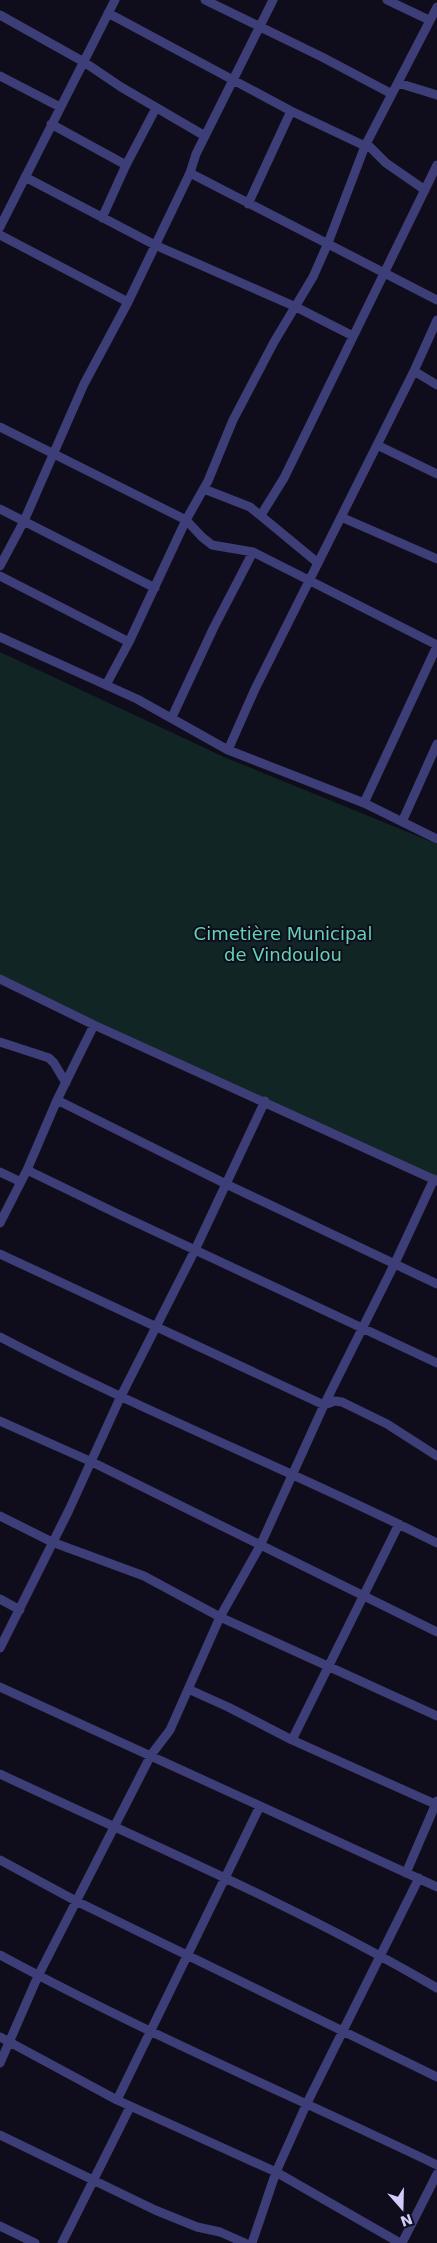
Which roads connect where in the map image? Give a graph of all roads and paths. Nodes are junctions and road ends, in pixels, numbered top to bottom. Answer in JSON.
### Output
{"nodes":[{"id":1,"x":115,"y":0,"type":"edge"},
{"id":2,"x":205,"y":0,"type":"edge"},
{"id":3,"x":273,"y":0,"type":"edge"},
{"id":4,"x":388,"y":0,"type":"edge"},
{"id":5,"x":437,"y":7,"type":"edge"},
{"id":6,"x":108,"y":13,"type":"junction"},
{"id":7,"x":0,"y":16,"type":"edge"},
{"id":8,"x":429,"y":20,"type":"junction"},
{"id":9,"x":259,"y":26,"type":"junction"},
{"id":10,"x":84,"y":62,"type":"junction"},
{"id":11,"x":0,"y":76,"type":"edge"},
{"id":12,"x":233,"y":80,"type":"junction"},
{"id":13,"x":398,"y":83,"type":"junction"},
{"id":14,"x":392,"y":94,"type":"junction"},
{"id":15,"x":437,"y":95,"type":"edge"},
{"id":16,"x":60,"y":107,"type":"junction"},
{"id":17,"x":156,"y":108,"type":"junction"},
{"id":18,"x":291,"y":111,"type":"junction"},
{"id":19,"x":51,"y":124,"type":"junction"},
{"id":20,"x":205,"y":136,"type":"junction"},
{"id":21,"x":365,"y":145,"type":"junction"},
{"id":22,"x":126,"y":165,"type":"junction"},
{"id":23,"x":437,"y":165,"type":"edge"},
{"id":24,"x":190,"y":173,"type":"junction"},
{"id":25,"x":25,"y":177,"type":"junction"},
{"id":26,"x":425,"y":190,"type":"junction"},
{"id":27,"x":248,"y":204,"type":"junction"},
{"id":28,"x":102,"y":218,"type":"junction"},
{"id":29,"x":1,"y":224,"type":"edge"},
{"id":30,"x":0,"y":235,"type":"edge"},
{"id":31,"x":328,"y":243,"type":"junction"},
{"id":32,"x":155,"y":245,"type":"junction"},
{"id":33,"x":384,"y":274,"type":"junction"},
{"id":34,"x":437,"y":300,"type":"edge"},
{"id":35,"x":128,"y":302,"type":"junction"},
{"id":36,"x":296,"y":307,"type":"junction"},
{"id":37,"x":437,"y":320,"type":"edge"},
{"id":38,"x":353,"y":336,"type":"junction"},
{"id":39,"x":414,"y":371,"type":"junction"},
{"id":40,"x":437,"y":385,"type":"edge"},
{"id":41,"x":0,"y":427,"type":"edge"},
{"id":42,"x":377,"y":445,"type":"junction"},
{"id":43,"x":55,"y":454,"type":"junction"},
{"id":44,"x":437,"y":474,"type":"edge"},
{"id":45,"x":204,"y":489,"type":"junction"},
{"id":46,"x":0,"y":509,"type":"edge"},
{"id":47,"x":261,"y":515,"type":"junction"},
{"id":48,"x":342,"y":517,"type":"junction"},
{"id":49,"x":186,"y":520,"type":"junction"},
{"id":50,"x":24,"y":521,"type":"junction"},
{"id":51,"x":253,"y":552,"type":"junction"},
{"id":52,"x":437,"y":559,"type":"edge"},
{"id":53,"x":318,"y":563,"type":"junction"},
{"id":54,"x":0,"y":566,"type":"edge"},
{"id":55,"x":0,"y":576,"type":"edge"},
{"id":56,"x":309,"y":580,"type":"junction"},
{"id":57,"x":155,"y":588,"type":"junction"},
{"id":58,"x":0,"y":637,"type":"edge"},
{"id":59,"x":129,"y":642,"type":"junction"},
{"id":60,"x":437,"y":646,"type":"edge"},
{"id":61,"x":106,"y":685,"type":"junction"},
{"id":62,"x":172,"y":717,"type":"junction"},
{"id":63,"x":437,"y":744,"type":"edge"},
{"id":64,"x":228,"y":750,"type":"junction"},
{"id":65,"x":364,"y":803,"type":"junction"},
{"id":66,"x":402,"y":822,"type":"junction"},
{"id":67,"x":437,"y":839,"type":"edge"},
{"id":68,"x":0,"y":979,"type":"edge"},
{"id":69,"x":94,"y":1025,"type":"junction"},
{"id":70,"x":0,"y":1042,"type":"edge"},
{"id":71,"x":66,"y":1083,"type":"junction"},
{"id":72,"x":57,"y":1100,"type":"junction"},
{"id":73,"x":265,"y":1101,"type":"junction"},
{"id":74,"x":27,"y":1170,"type":"junction"},
{"id":75,"x":0,"y":1172,"type":"edge"},
{"id":76,"x":435,"y":1180,"type":"edge"},
{"id":77,"x":21,"y":1182,"type":"junction"},
{"id":78,"x":226,"y":1184,"type":"junction"},
{"id":79,"x":0,"y":1223,"type":"edge"},
{"id":80,"x":195,"y":1250,"type":"junction"},
{"id":81,"x":0,"y":1254,"type":"edge"},
{"id":82,"x":395,"y":1263,"type":"junction"},
{"id":83,"x":437,"y":1284,"type":"edge"},
{"id":84,"x":155,"y":1326,"type":"junction"},
{"id":85,"x":362,"y":1328,"type":"junction"},
{"id":86,"x":0,"y":1337,"type":"edge"},
{"id":87,"x":437,"y":1363,"type":"edge"},
{"id":88,"x":120,"y":1398,"type":"junction"},
{"id":89,"x":324,"y":1405,"type":"junction"},
{"id":90,"x":0,"y":1421,"type":"edge"},
{"id":91,"x":437,"y":1456,"type":"edge"},
{"id":92,"x":92,"y":1462,"type":"junction"},
{"id":93,"x":292,"y":1476,"type":"junction"},
{"id":94,"x":0,"y":1516,"type":"edge"},
{"id":95,"x":399,"y":1524,"type":"junction"},
{"id":96,"x":52,"y":1542,"type":"junction"},
{"id":97,"x":437,"y":1543,"type":"edge"},
{"id":98,"x":260,"y":1546,"type":"junction"},
{"id":99,"x":363,"y":1594,"type":"junction"},
{"id":100,"x":0,"y":1599,"type":"edge"},
{"id":101,"x":20,"y":1610,"type":"junction"},
{"id":102,"x":220,"y":1617,"type":"junction"},
{"id":103,"x":437,"y":1632,"type":"edge"},
{"id":104,"x":0,"y":1648,"type":"edge"},
{"id":105,"x":328,"y":1668,"type":"junction"},
{"id":106,"x":0,"y":1687,"type":"edge"},
{"id":107,"x":188,"y":1690,"type":"junction"},
{"id":108,"x":437,"y":1716,"type":"edge"},
{"id":109,"x":292,"y":1740,"type":"junction"},
{"id":110,"x":152,"y":1755,"type":"junction"},
{"id":111,"x":0,"y":1774,"type":"edge"},
{"id":112,"x":437,"y":1803,"type":"edge"},
{"id":113,"x":260,"y":1806,"type":"junction"},
{"id":114,"x":114,"y":1827,"type":"junction"},
{"id":115,"x":0,"y":1860,"type":"edge"},
{"id":116,"x":406,"y":1873,"type":"junction"},
{"id":117,"x":226,"y":1877,"type":"junction"},
{"id":118,"x":419,"y":1878,"type":"junction"},
{"id":119,"x":437,"y":1887,"type":"edge"},
{"id":120,"x":76,"y":1901,"type":"junction"},
{"id":121,"x":0,"y":1955,"type":"edge"},
{"id":122,"x":186,"y":1955,"type":"junction"},
{"id":123,"x":381,"y":1955,"type":"junction"},
{"id":124,"x":38,"y":1976,"type":"junction"},
{"id":125,"x":437,"y":1988,"type":"edge"},
{"id":126,"x":343,"y":2031,"type":"junction"},
{"id":127,"x":149,"y":2032,"type":"junction"},
{"id":128,"x":0,"y":2037,"type":"edge"},
{"id":129,"x":10,"y":2042,"type":"junction"},
{"id":130,"x":0,"y":2063,"type":"edge"},
{"id":131,"x":437,"y":2077,"type":"edge"},
{"id":132,"x":116,"y":2100,"type":"junction"},
{"id":133,"x":307,"y":2103,"type":"junction"},
{"id":134,"x":130,"y":2107,"type":"junction"},
{"id":135,"x":0,"y":2135,"type":"edge"},
{"id":136,"x":437,"y":2165,"type":"edge"},
{"id":137,"x":276,"y":2172,"type":"junction"},
{"id":138,"x":437,"y":2174,"type":"edge"},
{"id":139,"x":95,"y":2180,"type":"junction"},
{"id":140,"x":0,"y":2226,"type":"edge"},
{"id":141,"x":35,"y":2243,"type":"edge"},
{"id":142,"x":62,"y":2243,"type":"edge"},
{"id":143,"x":245,"y":2243,"type":"edge"},
{"id":144,"x":252,"y":2243,"type":"edge"},
{"id":145,"x":401,"y":2243,"type":"edge"}],
"edges":[{"from":1,"to":6,"type":"street"},
{"from":2,"to":9,"type":"street"},
{"from":3,"to":9,"type":"street"},
{"from":4,"to":8,"type":"street"},
{"from":5,"to":8,"type":"street"},
{"from":6,"to":10,"type":"street"},
{"from":6,"to":12,"type":"street"},
{"from":7,"to":10,"type":"street"},
{"from":8,"to":13,"type":"street"},
{"from":9,"to":12,"type":"street"},
{"from":9,"to":14,"type":"street"},
{"from":10,"to":16,"type":"street"},
{"from":10,"to":17,"type":"street"},
{"from":11,"to":16,"type":"street"},
{"from":12,"to":18,"type":"street"},
{"from":12,"to":20,"type":"street"},
{"from":13,"to":14,"type":"street"},
{"from":13,"to":15,"type":"street"},
{"from":14,"to":21,"type":"street"},
{"from":16,"to":19,"type":"street"},
{"from":17,"to":20,"type":"street"},
{"from":17,"to":22,"type":"street"},
{"from":18,"to":21,"type":"street"},
{"from":18,"to":27,"type":"street"},
{"from":19,"to":22,"type":"street"},
{"from":19,"to":25,"type":"street"},
{"from":20,"to":24,"type":"street"},
{"from":21,"to":26,"type":"street"},
{"from":21,"to":31,"type":"street"},
{"from":22,"to":28,"type":"street"},
{"from":23,"to":26,"type":"street"},
{"from":24,"to":27,"type":"street"},
{"from":24,"to":32,"type":"street"},
{"from":25,"to":28,"type":"street"},
{"from":25,"to":29,"type":"street"},
{"from":26,"to":33,"type":"street"},
{"from":27,"to":31,"type":"street"},
{"from":28,"to":32,"type":"street"},
{"from":30,"to":35,"type":"street"},
{"from":31,"to":33,"type":"street"},
{"from":31,"to":36,"type":"street"},
{"from":32,"to":35,"type":"street"},
{"from":32,"to":36,"type":"street"},
{"from":33,"to":34,"type":"street"},
{"from":33,"to":38,"type":"street"},
{"from":35,"to":43,"type":"street"},
{"from":36,"to":38,"type":"street"},
{"from":36,"to":45,"type":"street"},
{"from":37,"to":39,"type":"street"},
{"from":38,"to":47,"type":"street"},
{"from":39,"to":40,"type":"street"},
{"from":39,"to":42,"type":"street"},
{"from":41,"to":43,"type":"street"},
{"from":42,"to":44,"type":"street"},
{"from":42,"to":48,"type":"street"},
{"from":43,"to":49,"type":"street"},
{"from":43,"to":50,"type":"street"},
{"from":45,"to":47,"type":"street"},
{"from":45,"to":49,"type":"street"},
{"from":46,"to":50,"type":"street"},
{"from":47,"to":53,"type":"street"},
{"from":48,"to":52,"type":"street"},
{"from":48,"to":53,"type":"street"},
{"from":49,"to":51,"type":"street"},
{"from":49,"to":57,"type":"street"},
{"from":50,"to":54,"type":"street"},
{"from":50,"to":57,"type":"street"},
{"from":51,"to":56,"type":"street"},
{"from":51,"to":62,"type":"street"},
{"from":53,"to":56,"type":"street"},
{"from":55,"to":59,"type":"street"},
{"from":56,"to":60,"type":"street"},
{"from":56,"to":64,"type":"street"},
{"from":57,"to":59,"type":"street"},
{"from":58,"to":61,"type":"street"},
{"from":59,"to":61,"type":"street"},
{"from":60,"to":65,"type":"street"},
{"from":61,"to":62,"type":"street"},
{"from":62,"to":64,"type":"street"},
{"from":63,"to":66,"type":"street"},
{"from":64,"to":65,"type":"street"},
{"from":65,"to":66,"type":"street"},
{"from":66,"to":67,"type":"street"},
{"from":68,"to":69,"type":"street"},
{"from":69,"to":71,"type":"street"},
{"from":69,"to":73,"type":"street"},
{"from":70,"to":71,"type":"street"},
{"from":71,"to":72,"type":"street"},
{"from":72,"to":74,"type":"street"},
{"from":72,"to":78,"type":"street"},
{"from":73,"to":76,"type":"street"},
{"from":73,"to":78,"type":"street"},
{"from":74,"to":77,"type":"street"},
{"from":74,"to":80,"type":"street"},
{"from":75,"to":77,"type":"street"},
{"from":76,"to":82,"type":"street"},
{"from":77,"to":79,"type":"street"},
{"from":78,"to":80,"type":"street"},
{"from":78,"to":82,"type":"street"},
{"from":80,"to":84,"type":"street"},
{"from":80,"to":85,"type":"street"},
{"from":81,"to":84,"type":"street"},
{"from":82,"to":83,"type":"street"},
{"from":82,"to":85,"type":"street"},
{"from":84,"to":88,"type":"street"},
{"from":84,"to":89,"type":"street"},
{"from":85,"to":87,"type":"street"},
{"from":85,"to":89,"type":"street"},
{"from":86,"to":88,"type":"street"},
{"from":88,"to":92,"type":"street"},
{"from":88,"to":93,"type":"street"},
{"from":89,"to":91,"type":"street"},
{"from":89,"to":93,"type":"street"},
{"from":90,"to":92,"type":"street"},
{"from":92,"to":96,"type":"street"},
{"from":92,"to":98,"type":"street"},
{"from":93,"to":95,"type":"street"},
{"from":93,"to":98,"type":"street"},
{"from":94,"to":96,"type":"street"},
{"from":95,"to":97,"type":"street"},
{"from":95,"to":99,"type":"street"},
{"from":96,"to":101,"type":"street"},
{"from":96,"to":102,"type":"street"},
{"from":98,"to":99,"type":"street"},
{"from":98,"to":102,"type":"street"},
{"from":99,"to":103,"type":"street"},
{"from":99,"to":105,"type":"street"},
{"from":100,"to":101,"type":"street"},
{"from":101,"to":104,"type":"street"},
{"from":102,"to":105,"type":"street"},
{"from":102,"to":107,"type":"street"},
{"from":105,"to":108,"type":"street"},
{"from":105,"to":109,"type":"street"},
{"from":106,"to":110,"type":"street"},
{"from":107,"to":109,"type":"street"},
{"from":107,"to":110,"type":"street"},
{"from":109,"to":112,"type":"street"},
{"from":110,"to":113,"type":"street"},
{"from":110,"to":114,"type":"street"},
{"from":111,"to":114,"type":"street"},
{"from":112,"to":116,"type":"street"},
{"from":113,"to":116,"type":"street"},
{"from":113,"to":117,"type":"street"},
{"from":114,"to":117,"type":"street"},
{"from":114,"to":120,"type":"street"},
{"from":115,"to":120,"type":"street"},
{"from":116,"to":118,"type":"street"},
{"from":117,"to":122,"type":"street"},
{"from":117,"to":123,"type":"street"},
{"from":118,"to":119,"type":"street"},
{"from":118,"to":123,"type":"street"},
{"from":120,"to":122,"type":"street"},
{"from":120,"to":124,"type":"street"},
{"from":121,"to":124,"type":"street"},
{"from":122,"to":126,"type":"street"},
{"from":122,"to":127,"type":"street"},
{"from":123,"to":125,"type":"street"},
{"from":123,"to":126,"type":"street"},
{"from":124,"to":127,"type":"street"},
{"from":124,"to":129,"type":"street"},
{"from":126,"to":131,"type":"street"},
{"from":126,"to":133,"type":"street"},
{"from":127,"to":132,"type":"street"},
{"from":127,"to":133,"type":"street"},
{"from":128,"to":129,"type":"street"},
{"from":129,"to":130,"type":"street"},
{"from":129,"to":132,"type":"street"},
{"from":132,"to":134,"type":"street"},
{"from":133,"to":136,"type":"street"},
{"from":133,"to":137,"type":"street"},
{"from":134,"to":137,"type":"street"},
{"from":134,"to":139,"type":"street"},
{"from":135,"to":139,"type":"street"},
{"from":137,"to":144,"type":"street"},
{"from":137,"to":145,"type":"street"},
{"from":138,"to":145,"type":"street"},
{"from":139,"to":142,"type":"street"},
{"from":139,"to":143,"type":"street"},
{"from":140,"to":141,"type":"street"}]}
